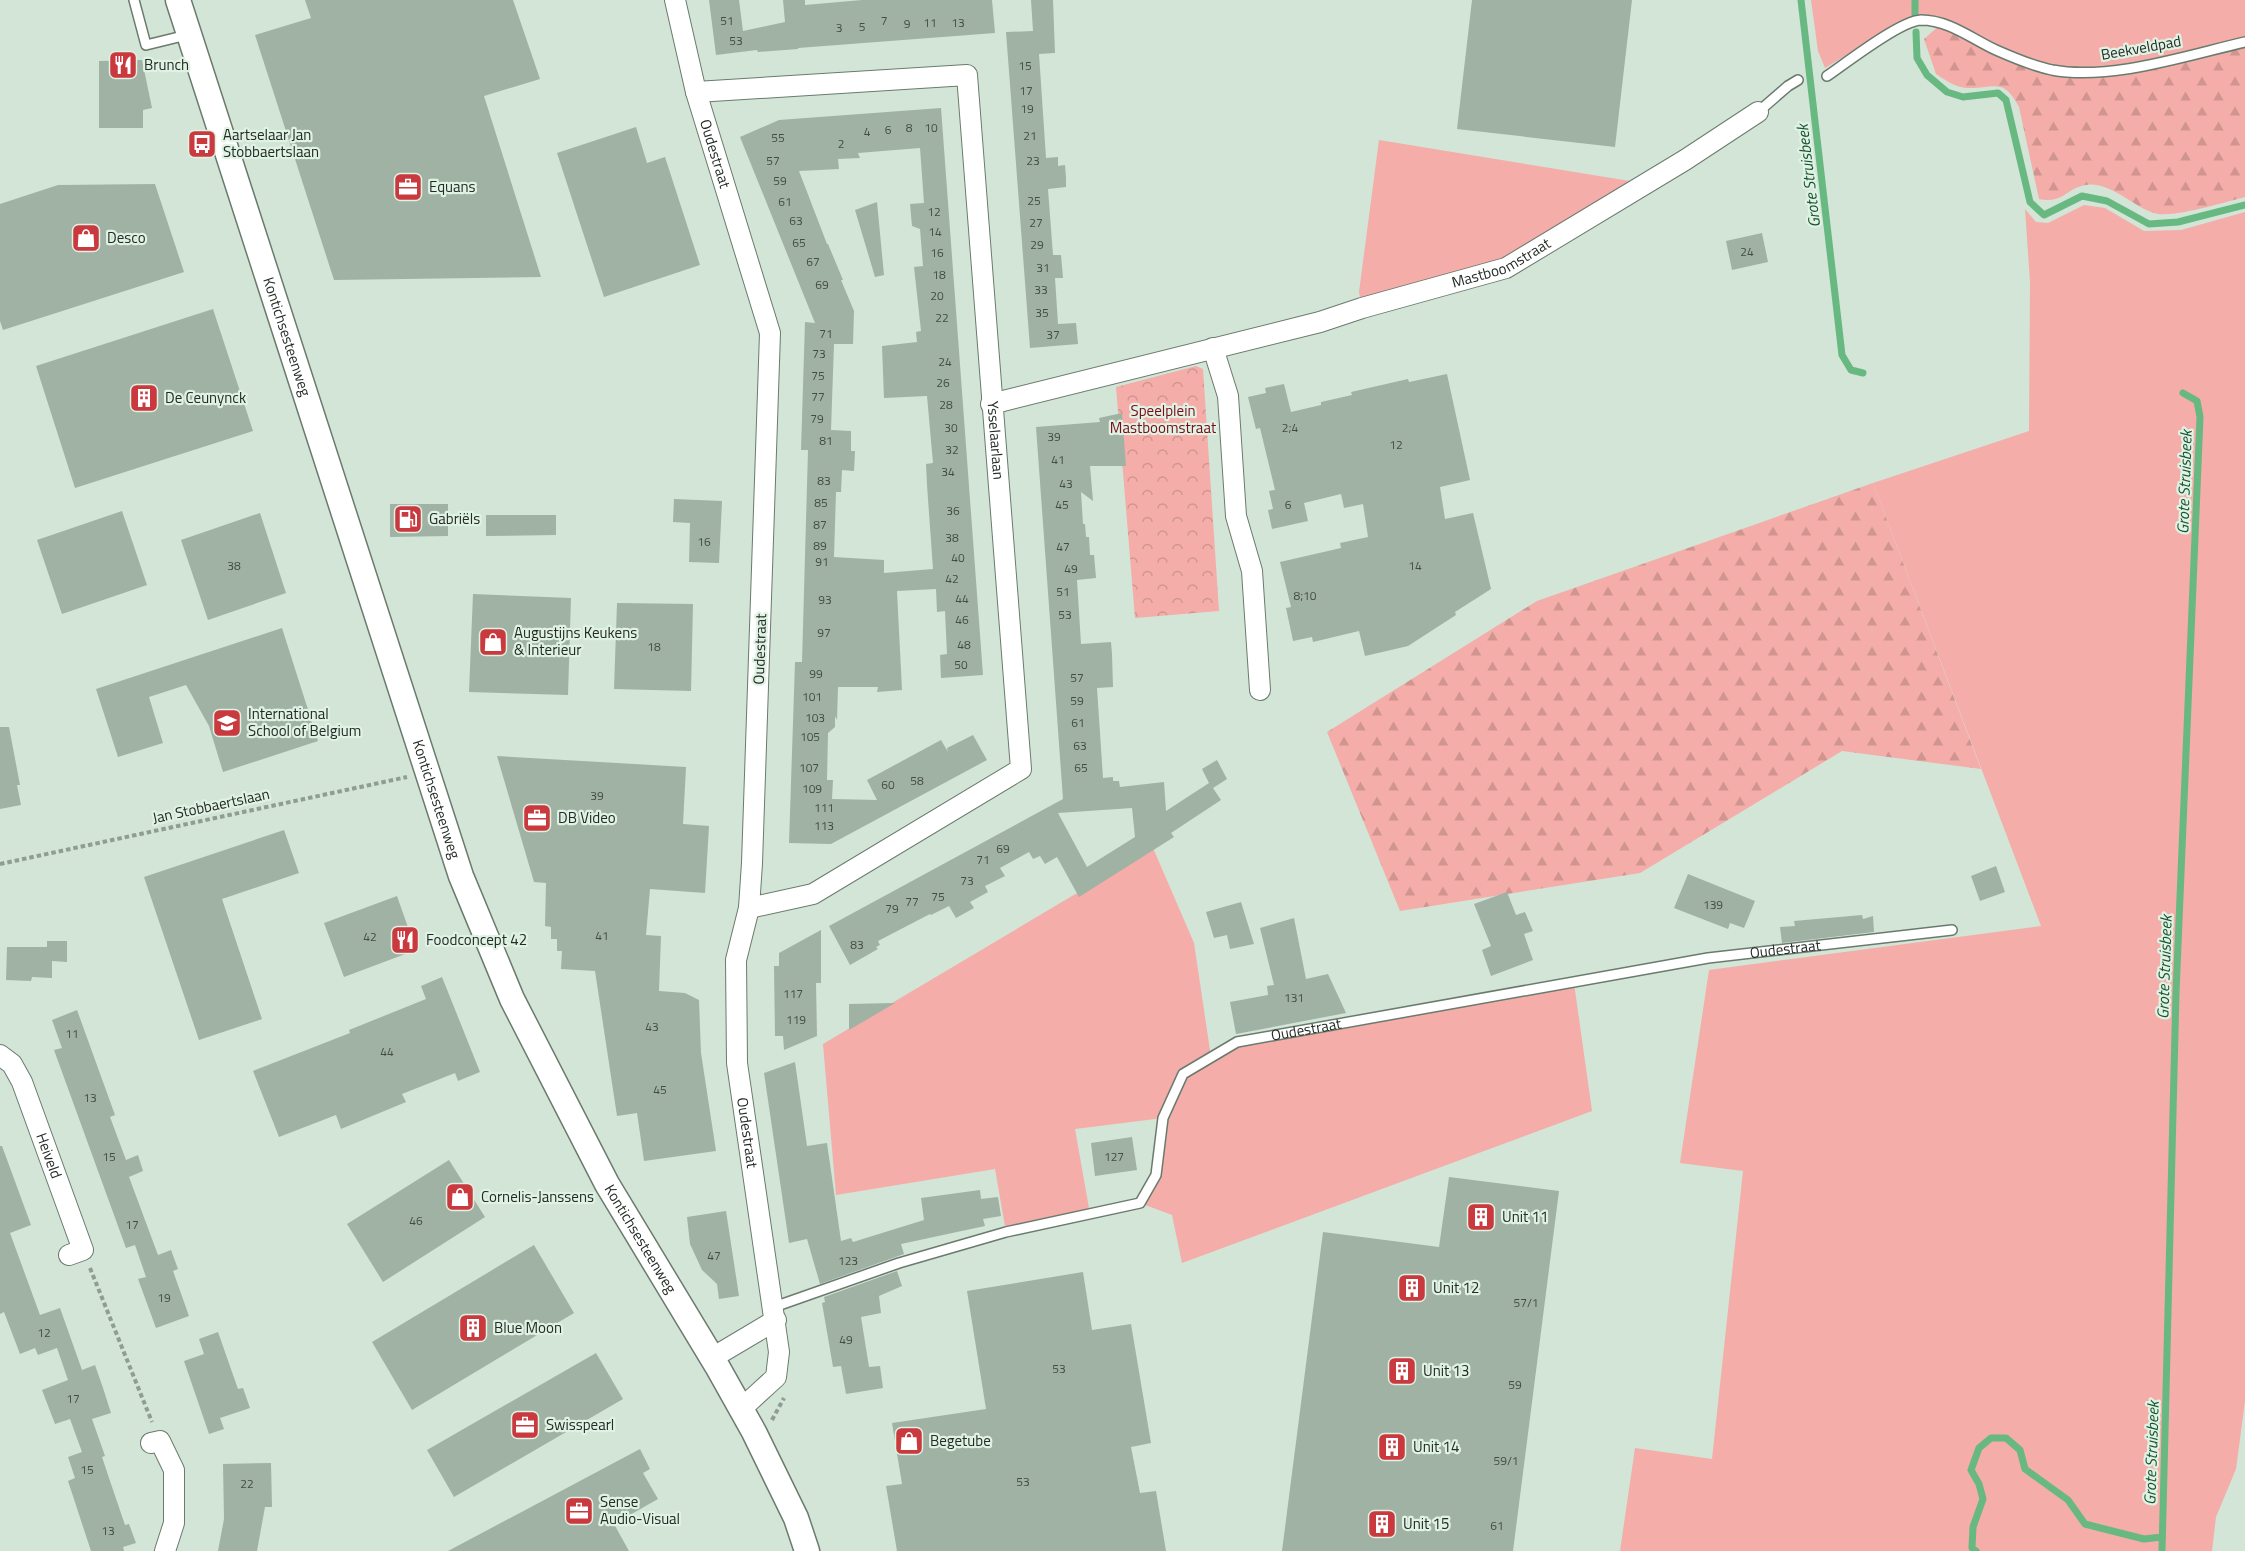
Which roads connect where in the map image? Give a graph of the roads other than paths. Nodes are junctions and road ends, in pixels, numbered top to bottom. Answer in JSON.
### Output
{"nodes":[{"id":1,"x":134,"y":0,"type":"edge"},
{"id":2,"x":178,"y":0,"type":"edge"},
{"id":3,"x":675,"y":0,"type":"edge"},
{"id":4,"x":189,"y":34,"type":"junction"},
{"id":5,"x":2245,"y":42,"type":"edge"},
{"id":6,"x":1827,"y":76,"type":"dead end"},
{"id":7,"x":1798,"y":80,"type":"dead end"},
{"id":8,"x":696,"y":92,"type":"junction"},
{"id":9,"x":1758,"y":112,"type":"joint"},
{"id":10,"x":1213,"y":348,"type":"junction"},
{"id":11,"x":992,"y":404,"type":"junction"},
{"id":12,"x":1260,"y":690,"type":"dead end"},
{"id":13,"x":749,"y":908,"type":"junction"},
{"id":14,"x":1952,"y":930,"type":"dead end"},
{"id":15,"x":0,"y":1055,"type":"edge"},
{"id":16,"x":76,"y":1253,"type":"road end"},
{"id":17,"x":775,"y":1314,"type":"junction"},
{"id":18,"x":712,"y":1358,"type":"junction"},
{"id":19,"x":741,"y":1409,"type":"junction"},
{"id":20,"x":155,"y":1442,"type":"road end"},
{"id":21,"x":165,"y":1551,"type":"edge"},
{"id":22,"x":807,"y":1551,"type":"edge"}],
"edges":[{"from":1,"to":4,"type":"lane"},
{"from":2,"to":4,"type":"street","name":"Kontichsesteenweg"},
{"from":3,"to":8,"type":"street","name":"Oudestraat"},
{"from":4,"to":18,"type":"street","name":"Kontichsesteenweg"},
{"from":5,"to":6,"type":"lane","name":"Beekveldpad"},
{"from":7,"to":9,"type":"lane"},
{"from":8,"to":11,"type":"street","name":"Ysselaarlaan"},
{"from":8,"to":13,"type":"street","name":"Oudestraat"},
{"from":9,"to":10,"type":"street","name":"Mastboomstraat"},
{"from":10,"to":11,"type":"street","name":"Mastboomstraat"},
{"from":10,"to":12,"type":"street"},
{"from":11,"to":13,"type":"street","name":"Ysselaarlaan"},
{"from":13,"to":17,"type":"street","name":"Oudestraat"},
{"from":14,"to":17,"type":"lane","name":"Oudestraat"},
{"from":15,"to":16,"type":"street","name":"Heiveld"},
{"from":17,"to":18,"type":"street","name":"Oudestraat"},
{"from":17,"to":19,"type":"street","name":"Oudestraat"},
{"from":18,"to":19,"type":"street","name":"Kontichsesteenweg"},
{"from":19,"to":22,"type":"street","name":"Kontichsesteenweg"},
{"from":20,"to":21,"type":"street"}]}
